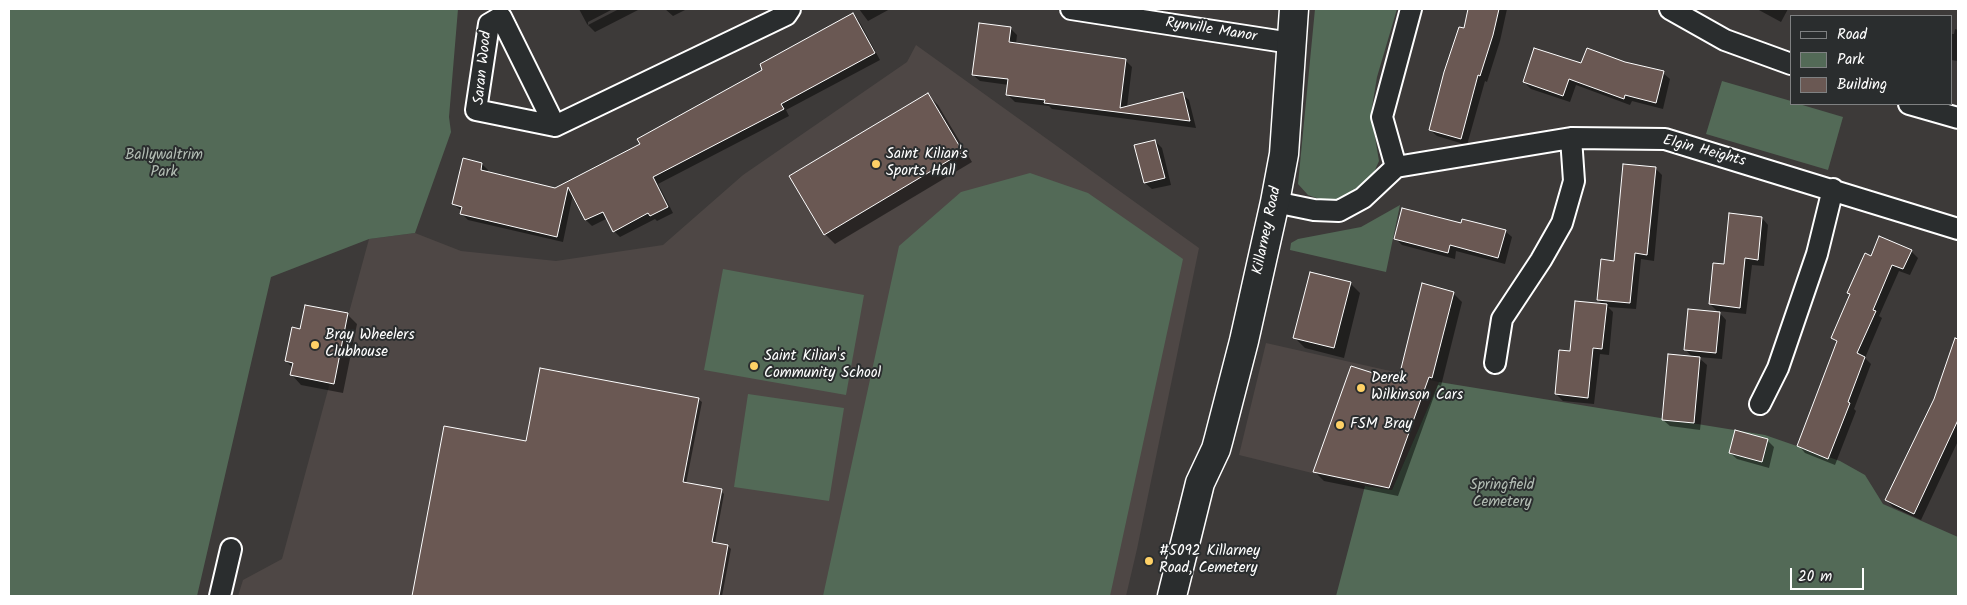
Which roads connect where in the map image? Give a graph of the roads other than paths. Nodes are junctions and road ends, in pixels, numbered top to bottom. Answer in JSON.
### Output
{"nodes":[{"id":1,"x":790,"y":9,"type":"edge"},
{"id":2,"x":1071,"y":9,"type":"edge"},
{"id":3,"x":1294,"y":9,"type":"edge"},
{"id":4,"x":1411,"y":9,"type":"edge"},
{"id":5,"x":1670,"y":9,"type":"edge"},
{"id":6,"x":1291,"y":44,"type":"junction"},
{"id":7,"x":1790,"y":64,"type":"edge"},
{"id":8,"x":1912,"y":105,"type":"edge"},
{"id":9,"x":1958,"y":118,"type":"edge"},
{"id":10,"x":555,"y":126,"type":"junction"},
{"id":11,"x":1572,"y":138,"type":"junction"},
{"id":12,"x":1396,"y":167,"type":"junction"},
{"id":13,"x":1833,"y":189,"type":"junction"},
{"id":14,"x":1275,"y":202,"type":"junction"},
{"id":15,"x":1958,"y":228,"type":"edge"},
{"id":16,"x":1495,"y":364,"type":"dead end"},
{"id":17,"x":1760,"y":404,"type":"dead end"},
{"id":18,"x":1216,"y":449,"type":"junction"},
{"id":19,"x":231,"y":549,"type":"dead end"},
{"id":20,"x":220,"y":596,"type":"edge"},
{"id":21,"x":1172,"y":596,"type":"edge"},
{"id":22,"x":1190,"y":596,"type":"edge"}],
"edges":[{"from":1,"to":10,"type":"street"},
{"from":2,"to":6,"type":"street","name":"Rynville Manor"},
{"from":3,"to":6,"type":"main road","name":"Killarney Road"},
{"from":4,"to":12,"type":"street"},
{"from":5,"to":7,"type":"street"},
{"from":6,"to":14,"type":"main road","name":"Killarney Road"},
{"from":8,"to":9,"type":"street"},
{"from":10,"to":10,"type":"street","name":"Saran Wood"},
{"from":11,"to":12,"type":"street","name":"Elgin Heights"},
{"from":11,"to":13,"type":"street","name":"Elgin Heights"},
{"from":11,"to":16,"type":"street"},
{"from":12,"to":14,"type":"street"},
{"from":13,"to":15,"type":"street","name":"Elgin Heights"},
{"from":13,"to":17,"type":"street"},
{"from":14,"to":18,"type":"main road","name":"Killarney Road"},
{"from":18,"to":21,"type":"main road","name":"Killarney Road"},
{"from":18,"to":22,"type":"main road","name":"Killarney Road"},
{"from":19,"to":20,"type":"street"}]}
